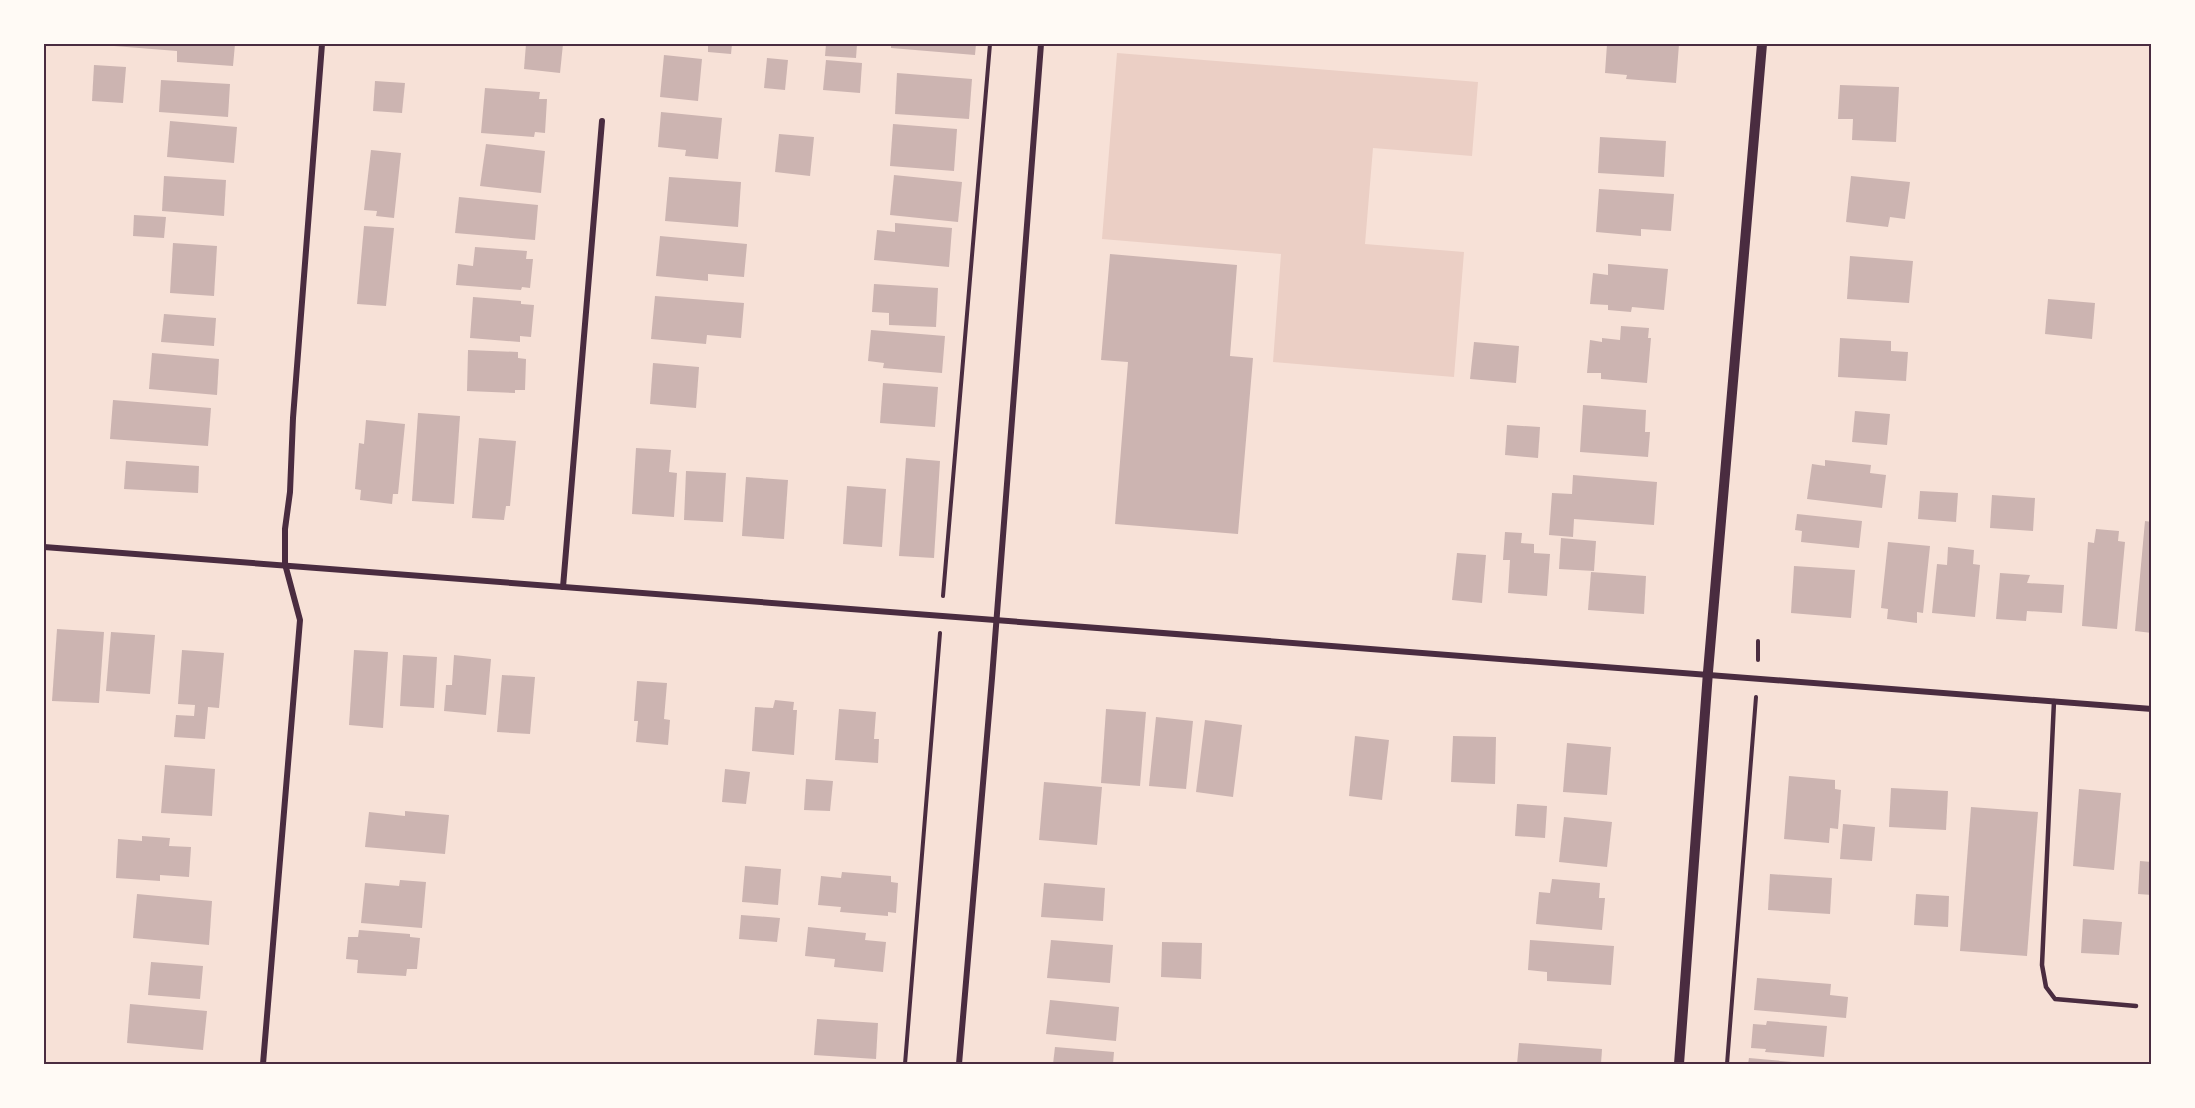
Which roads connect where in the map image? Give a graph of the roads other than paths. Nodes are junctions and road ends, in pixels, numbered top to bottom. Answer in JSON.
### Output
{"nodes":[{"id":1,"x":322,"y":44,"type":"edge"},
{"id":2,"x":1041,"y":44,"type":"edge"},
{"id":3,"x":1762,"y":44,"type":"edge"},
{"id":4,"x":602,"y":121,"type":"dead end"},
{"id":5,"x":44,"y":547,"type":"edge"},
{"id":6,"x":285,"y":564,"type":"junction"},
{"id":7,"x":563,"y":587,"type":"junction"},
{"id":8,"x":997,"y":620,"type":"junction"},
{"id":9,"x":1708,"y":672,"type":"junction"},
{"id":10,"x":2054,"y":701,"type":"junction"},
{"id":11,"x":2151,"y":708,"type":"edge"},
{"id":12,"x":2136,"y":1006,"type":"dead end"},
{"id":13,"x":263,"y":1065,"type":"edge"},
{"id":14,"x":959,"y":1065,"type":"edge"},
{"id":15,"x":1679,"y":1065,"type":"edge"}],
"edges":[{"from":1,"to":6,"type":"street"},
{"from":2,"to":8,"type":"street"},
{"from":3,"to":9,"type":"street"},
{"from":4,"to":7,"type":"street"},
{"from":5,"to":6,"type":"street"},
{"from":6,"to":7,"type":"street"},
{"from":6,"to":13,"type":"street"},
{"from":7,"to":8,"type":"street"},
{"from":8,"to":9,"type":"street"},
{"from":8,"to":14,"type":"street"},
{"from":9,"to":10,"type":"street"},
{"from":9,"to":15,"type":"street"},
{"from":10,"to":11,"type":"street"},
{"from":10,"to":12,"type":"lane"}]}
